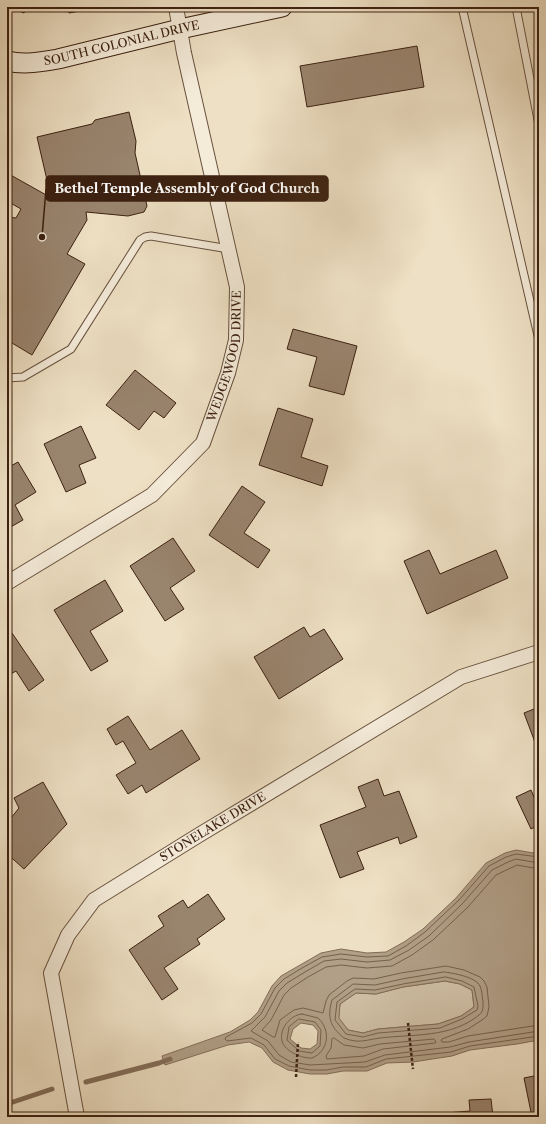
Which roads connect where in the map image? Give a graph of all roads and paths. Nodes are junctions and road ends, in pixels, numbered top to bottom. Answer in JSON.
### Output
{"nodes":[{"id":1,"x":176,"y":7,"type":"edge"},
{"id":2,"x":282,"y":7,"type":"edge"},
{"id":3,"x":462,"y":7,"type":"edge"},
{"id":4,"x":516,"y":7,"type":"edge"},
{"id":5,"x":180,"y":29,"type":"junction"},
{"id":6,"x":7,"y":61,"type":"edge"},
{"id":7,"x":539,"y":125,"type":"edge"},
{"id":8,"x":229,"y":249,"type":"junction"},
{"id":9,"x":539,"y":340,"type":"edge"},
{"id":10,"x":7,"y":378,"type":"edge"},
{"id":11,"x":7,"y":584,"type":"edge"},
{"id":12,"x":539,"y":652,"type":"edge"},
{"id":13,"x":408,"y":1023,"type":"dead end"},
{"id":14,"x":298,"y":1042,"type":"dead end"},
{"id":15,"x":413,"y":1069,"type":"dead end"},
{"id":16,"x":296,"y":1077,"type":"dead end"},
{"id":17,"x":77,"y":1117,"type":"edge"}],
"edges":[{"from":1,"to":5,"type":"street","name":"WEDGEWOOD DRIVE"},
{"from":2,"to":5,"type":"street","name":"SOUTH COLONIAL DRIVE"},
{"from":3,"to":9,"type":"lane"},
{"from":4,"to":7,"type":"lane"},
{"from":5,"to":6,"type":"street","name":"SOUTH COLONIAL DRIVE"},
{"from":5,"to":8,"type":"street","name":"WEDGEWOOD DRIVE"},
{"from":8,"to":10,"type":"lane"},
{"from":8,"to":11,"type":"street","name":"WEDGEWOOD DRIVE"},
{"from":12,"to":17,"type":"street","name":"STONELAKE DRIVE"},
{"from":13,"to":15,"type":"path"},
{"from":14,"to":16,"type":"path"}]}
